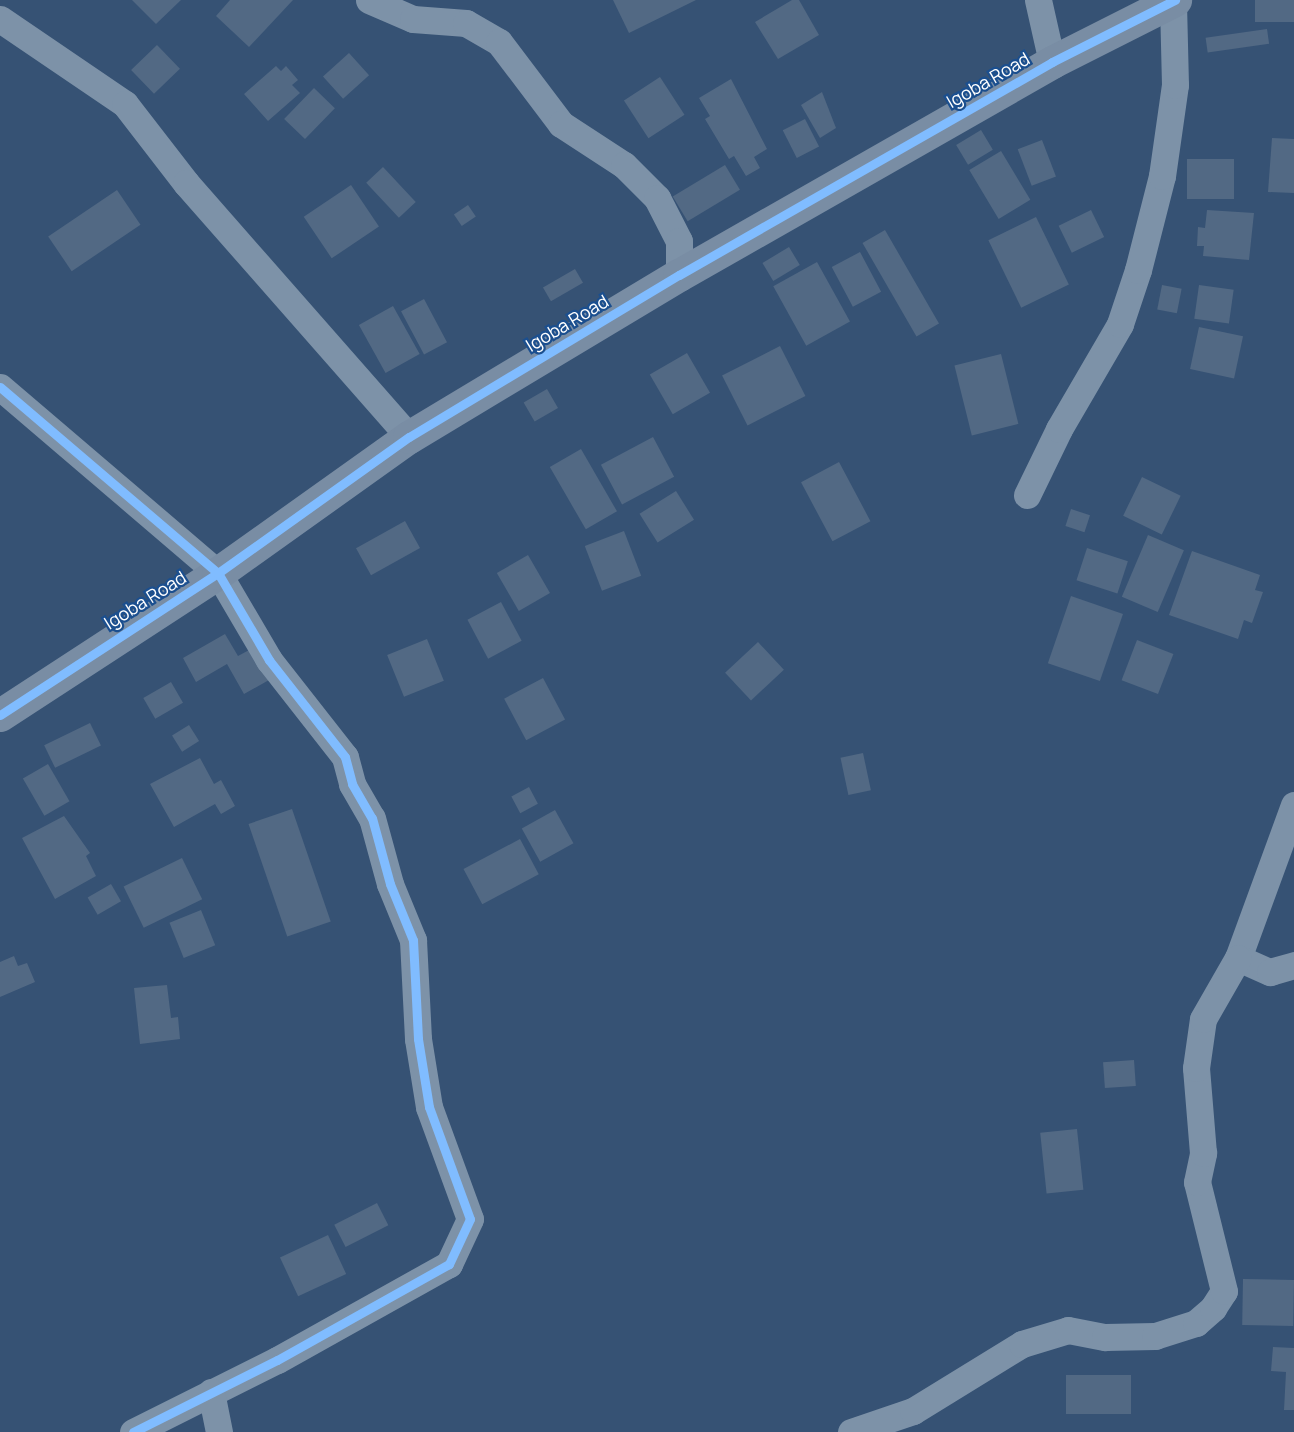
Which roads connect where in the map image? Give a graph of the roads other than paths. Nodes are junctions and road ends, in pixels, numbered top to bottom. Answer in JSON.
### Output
{"nodes":[{"id":1,"x":369,"y":0,"type":"edge"},
{"id":2,"x":1038,"y":0,"type":"edge"},
{"id":3,"x":1174,"y":0,"type":"edge"},
{"id":4,"x":0,"y":19,"type":"edge"},
{"id":5,"x":1052,"y":62,"type":"junction"},
{"id":6,"x":679,"y":275,"type":"junction"},
{"id":7,"x":0,"y":387,"type":"edge"},
{"id":8,"x":409,"y":437,"type":"junction"},
{"id":9,"x":1027,"y":495,"type":"dead end"},
{"id":10,"x":218,"y":573,"type":"junction"},
{"id":11,"x":0,"y":715,"type":"edge"},
{"id":12,"x":1294,"y":805,"type":"edge"},
{"id":13,"x":1238,"y":958,"type":"junction"},
{"id":14,"x":1294,"y":965,"type":"edge"},
{"id":15,"x":211,"y":1392,"type":"junction"},
{"id":16,"x":133,"y":1432,"type":"edge"},
{"id":17,"x":219,"y":1432,"type":"edge"},
{"id":18,"x":851,"y":1432,"type":"edge"}],
"edges":[{"from":1,"to":6,"type":"street"},
{"from":2,"to":5,"type":"street"},
{"from":3,"to":5,"type":"street","name":"Igoba Road"},
{"from":3,"to":9,"type":"street"},
{"from":4,"to":8,"type":"street"},
{"from":5,"to":6,"type":"street","name":"Igoba Road"},
{"from":6,"to":8,"type":"street","name":"Igoba Road"},
{"from":7,"to":10,"type":"street"},
{"from":8,"to":10,"type":"street","name":"Igoba Road"},
{"from":10,"to":11,"type":"street","name":"Igoba Road"},
{"from":10,"to":15,"type":"street"},
{"from":12,"to":13,"type":"street"},
{"from":13,"to":14,"type":"street"},
{"from":13,"to":18,"type":"street"},
{"from":15,"to":16,"type":"street"},
{"from":15,"to":17,"type":"street"}]}
